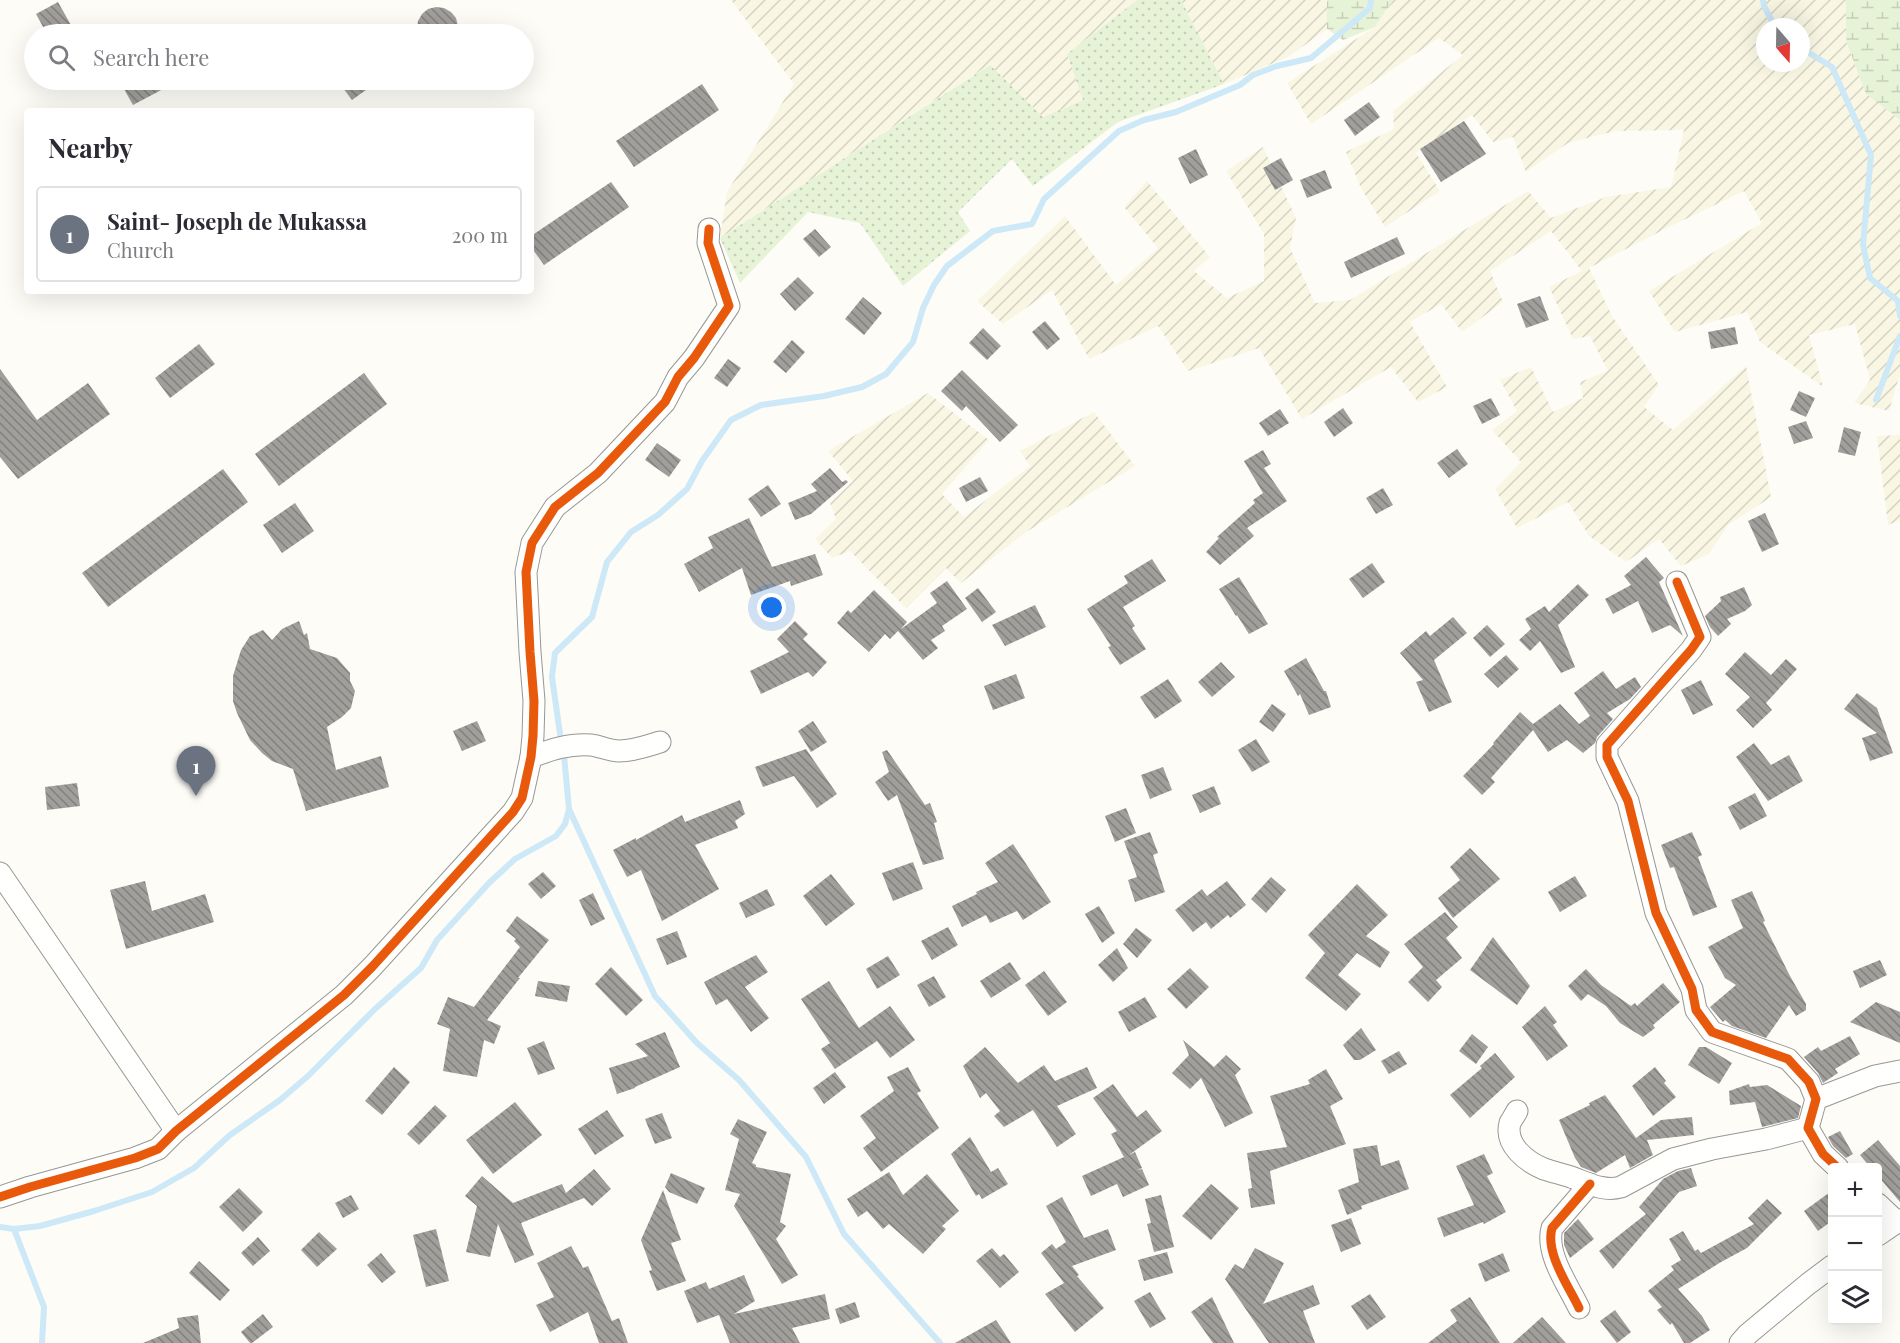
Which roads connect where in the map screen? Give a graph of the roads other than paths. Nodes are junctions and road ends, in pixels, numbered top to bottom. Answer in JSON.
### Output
{"nodes":[{"id":1,"x":709,"y":229,"type":"dead end"},
{"id":2,"x":1677,"y":582,"type":"dead end"},
{"id":3,"x":660,"y":742,"type":"dead end"},
{"id":4,"x":531,"y":757,"type":"junction"},
{"id":5,"x":0,"y":873,"type":"edge"},
{"id":6,"x":1900,"y":1071,"type":"edge"},
{"id":7,"x":1816,"y":1099,"type":"junction"},
{"id":8,"x":1517,"y":1111,"type":"dead end"},
{"id":9,"x":1808,"y":1128,"type":"junction"},
{"id":10,"x":176,"y":1131,"type":"junction"},
{"id":11,"x":1833,"y":1163,"type":"edge"},
{"id":12,"x":1590,"y":1185,"type":"junction"},
{"id":13,"x":0,"y":1197,"type":"edge"},
{"id":14,"x":1882,"y":1207,"type":"edge"},
{"id":15,"x":1898,"y":1221,"type":"edge"},
{"id":16,"x":1882,"y":1232,"type":"edge"},
{"id":17,"x":1828,"y":1270,"type":"edge"},
{"id":18,"x":1579,"y":1308,"type":"dead end"},
{"id":19,"x":1740,"y":1343,"type":"edge"}],
"edges":[{"from":1,"to":4,"type":"street"},
{"from":2,"to":7,"type":"street"},
{"from":3,"to":4,"type":"street"},
{"from":4,"to":10,"type":"street"},
{"from":5,"to":10,"type":"street"},
{"from":6,"to":7,"type":"street"},
{"from":7,"to":9,"type":"street"},
{"from":8,"to":12,"type":"street"},
{"from":9,"to":11,"type":"street"},
{"from":9,"to":12,"type":"street"},
{"from":10,"to":13,"type":"street"},
{"from":12,"to":18,"type":"street"},
{"from":14,"to":15,"type":"street"},
{"from":15,"to":16,"type":"street"},
{"from":17,"to":19,"type":"street"}]}
